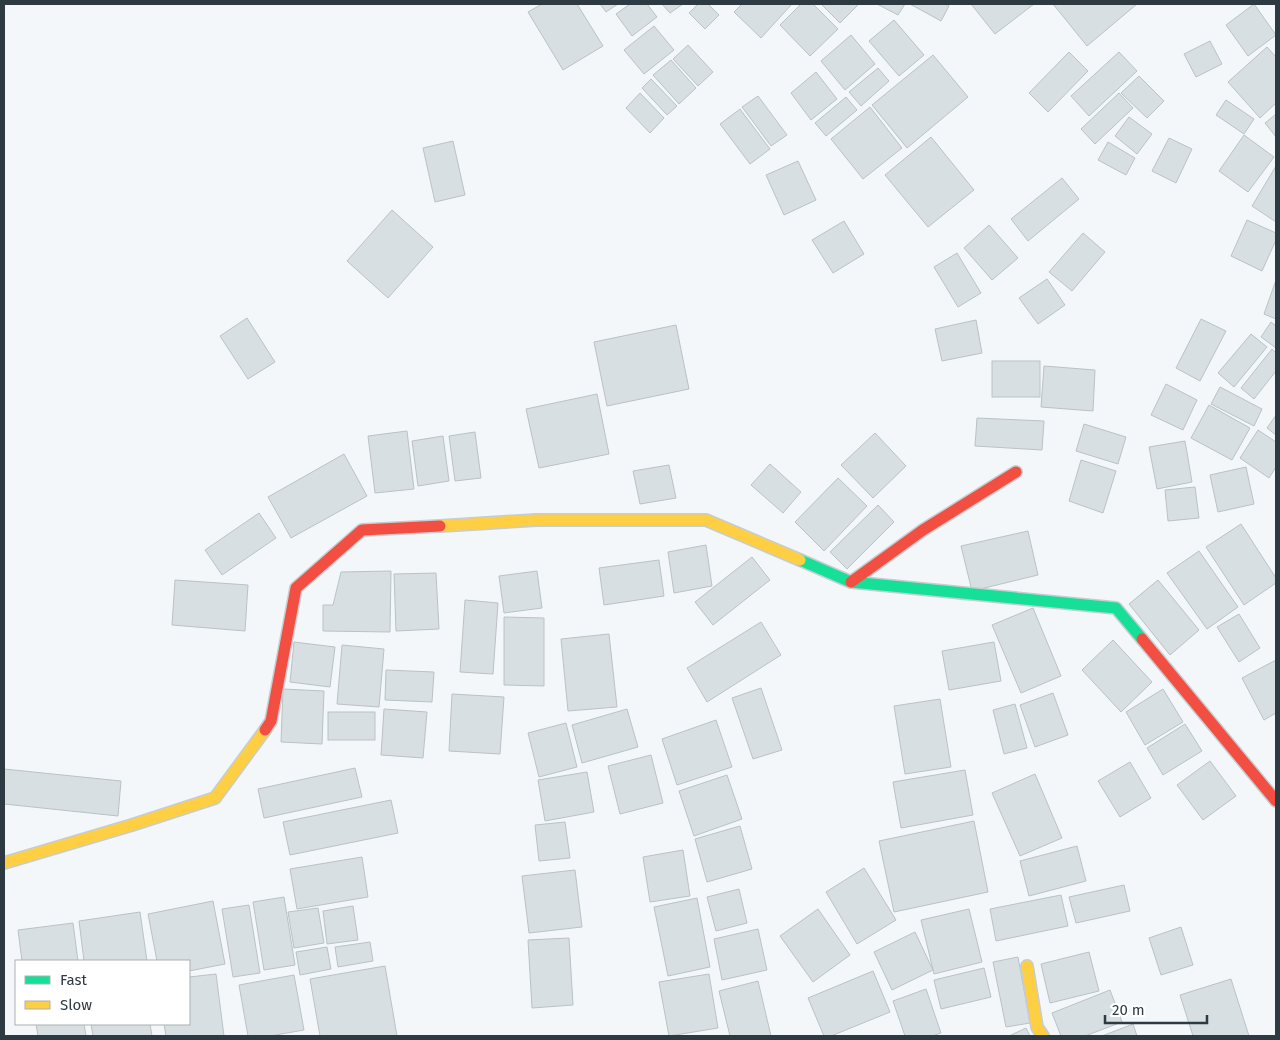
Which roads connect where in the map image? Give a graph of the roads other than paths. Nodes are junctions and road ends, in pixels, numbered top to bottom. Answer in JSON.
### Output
{"nodes":[{"id":1,"x":1016,"y":472,"type":"dead end"},
{"id":2,"x":851,"y":582,"type":"junction"},
{"id":3,"x":1276,"y":801,"type":"edge"},
{"id":4,"x":4,"y":863,"type":"edge"},
{"id":5,"x":1027,"y":966,"type":"dead end"},
{"id":6,"x":1043,"y":1036,"type":"edge"}],
"edges":[{"from":1,"to":2,"type":"street"},
{"from":2,"to":3,"type":"street"},
{"from":2,"to":4,"type":"street"},
{"from":5,"to":6,"type":"street"}]}
